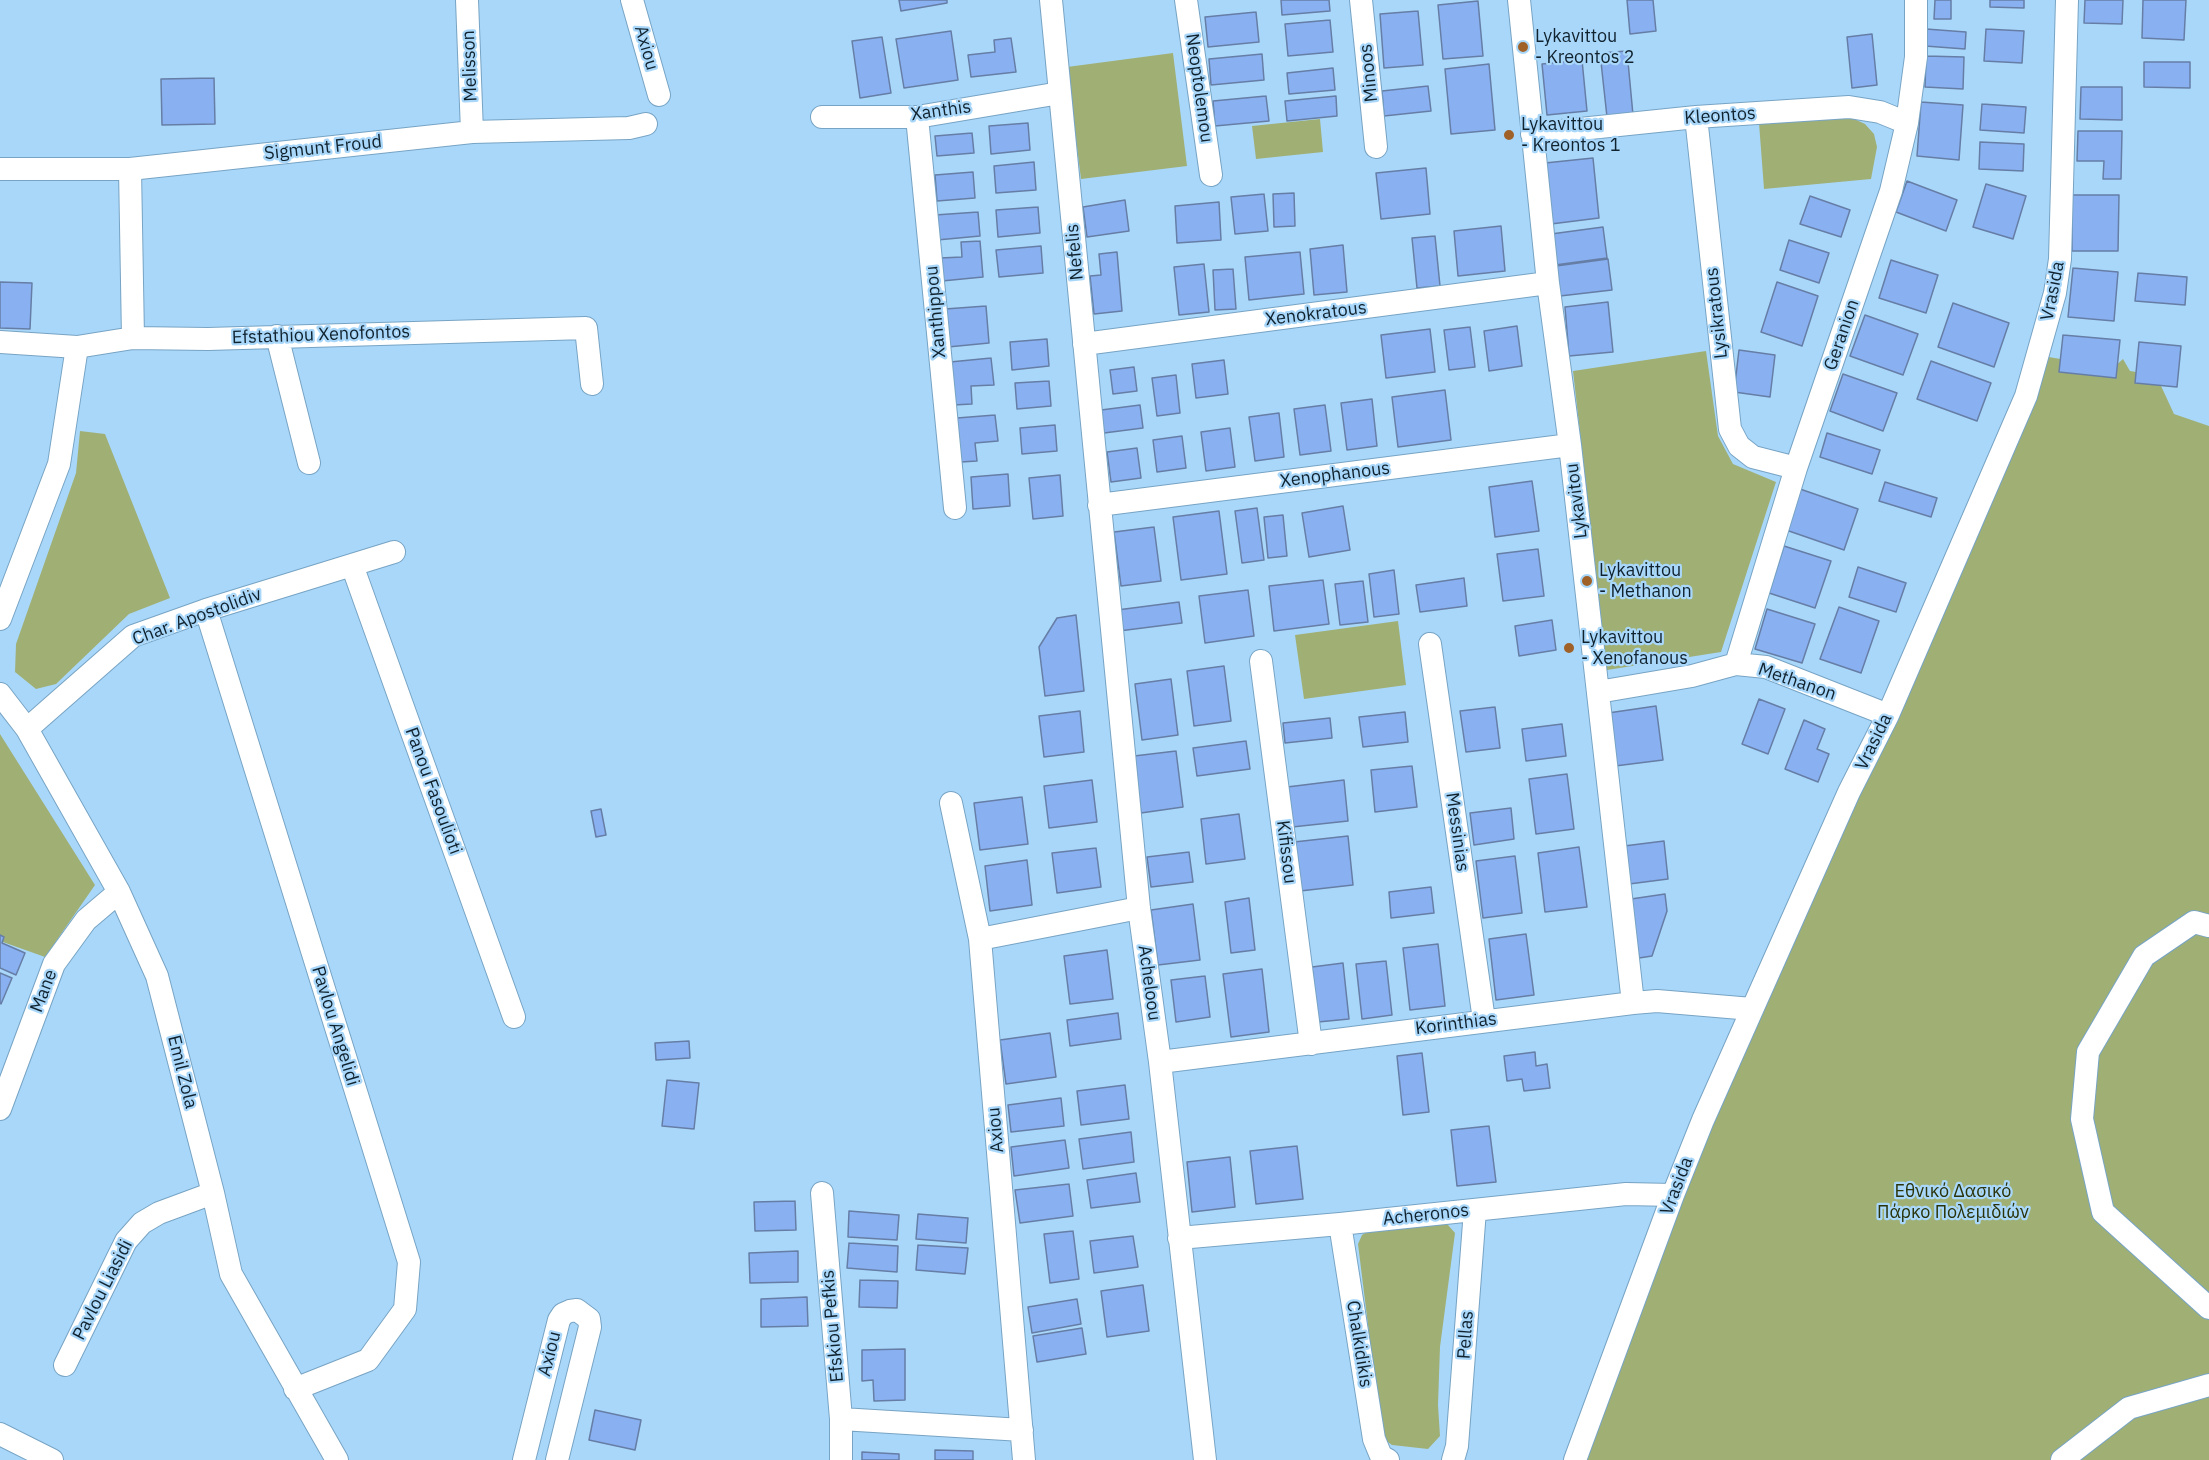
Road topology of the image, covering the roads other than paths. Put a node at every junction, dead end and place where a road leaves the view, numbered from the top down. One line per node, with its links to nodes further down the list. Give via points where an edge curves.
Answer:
1 (467, 0): 16 (street, Melisson)
2 (632, 0): 10 (street, Axiou)
3 (1051, 0): 9 (street, Nefelis)
4 (1186, 0): 21 (street, Neoptolemou)
5 (1361, 0): 18 (street, Minoos)
6 (1518, 0): 17 (street, Lykavitou)
7 (1916, 0): 14 (street, Geranion, via 1916,57)
8 (2067, 0): 43 (street, Vrasida, via 2060,259 2055,293 2026,396)
9 (1060, 93): 12 (street, Xanthis); 26 (street, Nefelis)
10 (659, 95)
11 (822, 117): 12 (street, Xanthis)
12 (917, 117): 33 (street, Xanthippou)
13 (1695, 117): 14 (street, Kleontos, via 1849,107 1880,112); 17 (street, Kleontos); 31 (street, Lysikratous, via 1730,429 1739,446 1753,457)
14 (1907, 123): 31 (street, Geranion, via 1891,191)
15 (646, 124): 16 (street, Sigmunt Froud, via 629,128)
16 (472, 132): 20 (street, Sigmunt Froud)
17 (1532, 134): 22 (street, Lykavitou)
18 (1376, 147)
19 (0, 169): 20 (street, Sigmunt Froud)
20 (130, 169): 24 (street)
21 (1211, 175)
22 (1548, 284): 26 (street, Xenokratous); 29 (street, Lykavitou)
23 (278, 336): 24 (street, Efstathiou Xenofontos); 28 (street, Efstathiou Xenofontos, via 586,328); 30 (street)
24 (133, 338): 27 (street, Efstathiou Xenofontos)
25 (0, 342): 27 (street, Efstathiou Xenofontos)
26 (1084, 344): 32 (street, Nefelis)
27 (77, 347): 37 (street, via 59,464)
28 (592, 384)
29 (1570, 445): 32 (street, Xenophanous); 41 (street, Lykavitou)
30 (309, 463)
31 (1796, 468): 40 (street, Geranion)
32 (1099, 505): 47 (street, Acheloou)
33 (955, 508)
34 (394, 552): 35 (street, Char. Apostolidiv)
35 (352, 565): 36 (street, Char. Apostolidiv); 52 (street, Panou Fasoulioti)
36 (206, 610): 44 (street, Char. Apostolidiv, via 132,636); 66 (street, Pavlou Angelidi, via 409,1262 405,1309 368,1360)
37 (0, 619)
38 (1430, 645): 53 (street, Messinias)
39 (1261, 661): 54 (street, Kifissou)
40 (1736, 664): 41 (street, Methanon, via 1692,676); 43 (street, Methanon, via 1766,667)
41 (1598, 692): 50 (street, Lykavitou)
42 (0, 694): 44 (street, Emil Zola)
43 (1888, 715): 51 (street, Vrasida, via 1849,792)
44 (27, 729): 46 (street, Emil Zola)
45 (951, 803): 49 (street, Axiou)
46 (118, 892): 56 (street, Mane, via 86,920 54,964); 57 (street, Emil Zola, via 157,976)
47 (1139, 908): 49 (street); 55 (street, Acheloou)
48 (2209, 926): 63 (street, via 2194,922 2144,956 2088,1052 2082,1119 2103,1212)
49 (980, 939): 68 (street, Axiou)
50 (1633, 1003): 51 (street, Korinthias, via 1657,1001); 53 (street, Korinthias)
51 (1752, 1009): 59 (street, Vrasida)
52 (514, 1017)
53 (1484, 1020): 54 (street, Korinthias)
54 (1311, 1044): 55 (street, Korinthias)
55 (1160, 1062): 62 (street, Acheloou)
56 (0, 1109)
57 (213, 1193): 64 (street, Pavlou Liasidi, via 142,1222 126,1241); 66 (street, Emil Zola, via 231,1274)
58 (822, 1193): 67 (street, Efskiou Pefkis)
59 (1673, 1195): 60 (street, Acheronos, via 1626,1194); 80 (street, Vrasida)
60 (1475, 1209): 61 (street, Acheronos); 79 (street, Pellas)
61 (1340, 1224): 62 (street, Acheronos); 78 (street, Chalkidikis, via 1374,1439 1381,1456)
62 (1179, 1238): 77 (street, Acheloou)
63 (2209, 1308)
64 (65, 1365)
65 (2209, 1385): 81 (street, via 2129,1408)
66 (295, 1389): 72 (street, Emil Zola)
67 (841, 1419): 68 (street); 75 (street, Efskiou Pefkis)
68 (1022, 1430): 76 (street, Axiou)
69 (0, 1434): 70 (street)
70 (28, 1455): 71 (street)
71 (51, 1460)
72 (337, 1460)
73 (524, 1460): 74 (street, Axiou, via 559,1320 563,1314 577,1310 588,1319 590,1327)
74 (557, 1460)
75 (841, 1460)
76 (1024, 1460)
77 (1205, 1460)
78 (1388, 1460)
79 (1453, 1460)
80 (1575, 1460)
81 (2062, 1460)

